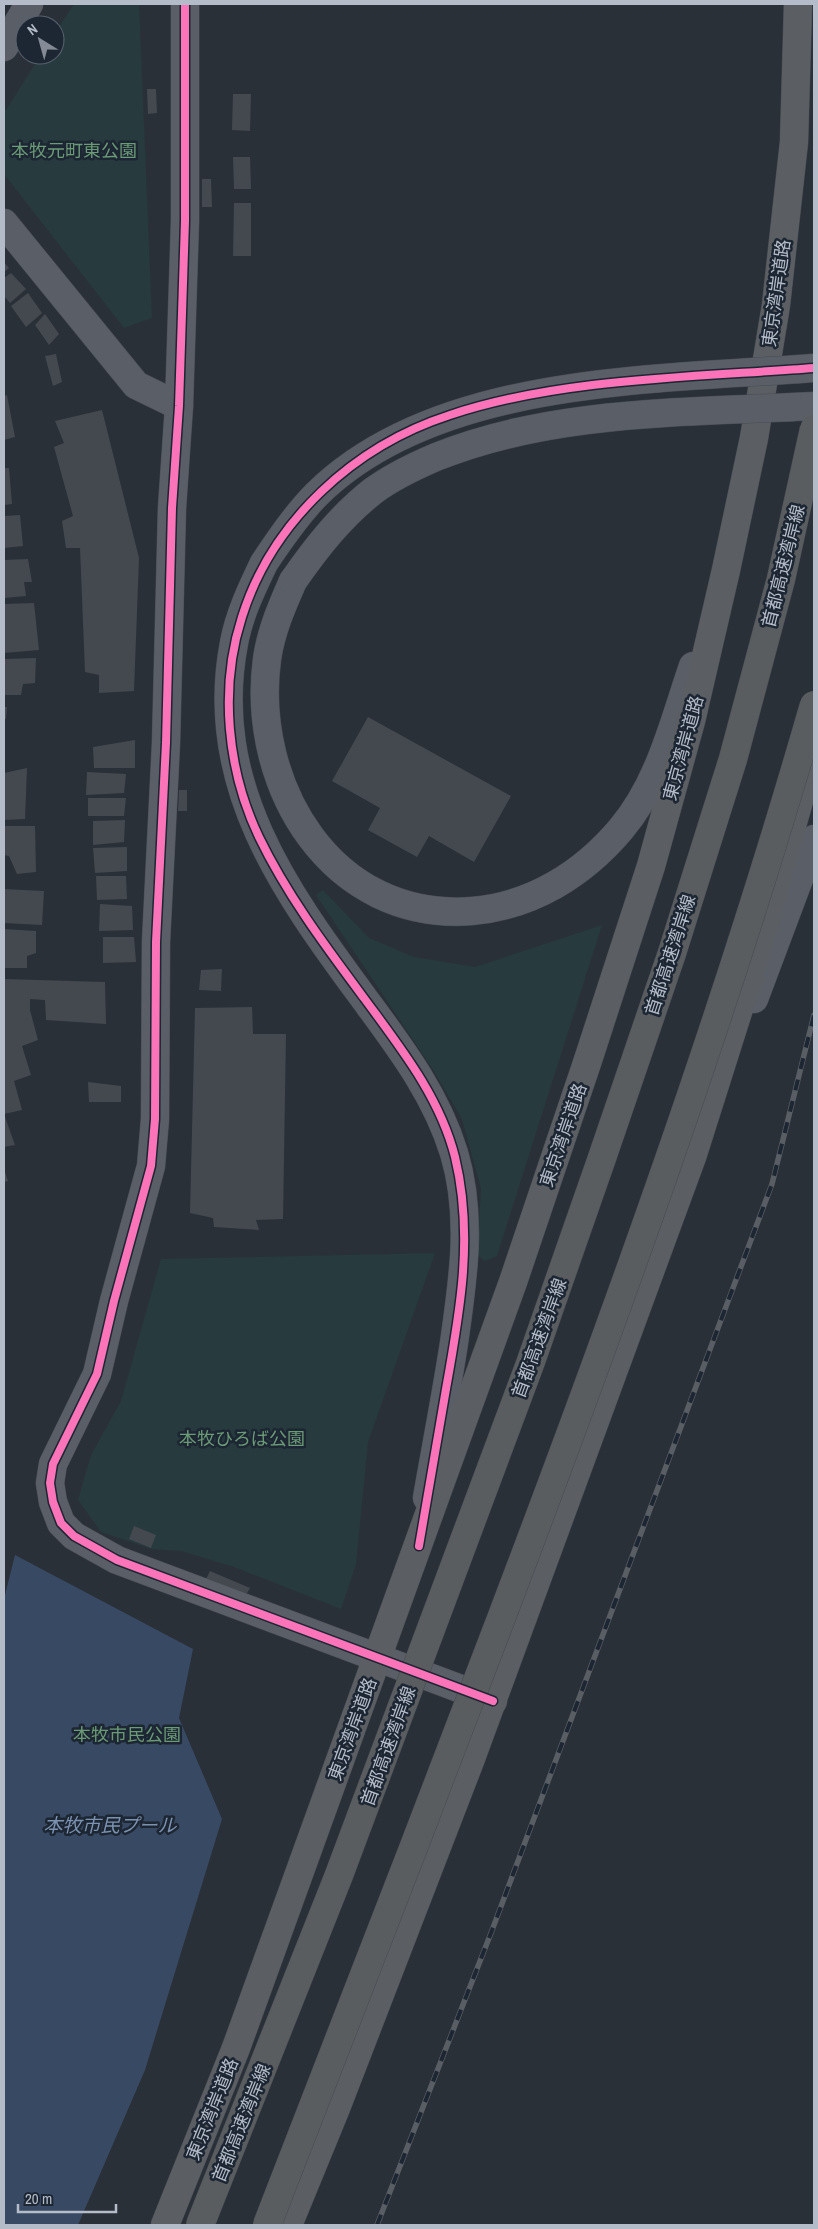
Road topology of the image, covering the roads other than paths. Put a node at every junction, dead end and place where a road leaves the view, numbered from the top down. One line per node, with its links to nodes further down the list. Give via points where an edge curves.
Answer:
1 (29, 4): 4 (street)
2 (185, 4): 7 (street, via 185,221)
3 (798, 4): 10 (highway, 東京湾岸道路, via 794,142 776,305 754,438)
4 (4, 46)
5 (4, 223): 7 (street, via 136,385)
6 (814, 368): 15 (street, bridge, via 564,390 448,415 398,436 318,493 264,562 247,599 234,642 229,688 230,736 240,783 257,834 282,881 420,1077 449,1139 463,1197 466,1240 462,1288)
7 (179, 406): 16 (street, via 172,508 166,743 156,942 155,1119 151,1166 97,1374 53,1464 50,1483 53,1502 60,1523 74,1536 117,1560)
8 (814, 406): 10 (street, bridge, via 639,416 513,433 457,449 412,467 374,490 342,518 314,550 293,582 277,618 268,658 265,698 271,751 280,782 297,817 320,850 351,878 382,896 415,908 452,913 490,910 528,900 564,881 595,857 622,828 645,795 662,758)
9 (814, 430): 19 (highway, 首都高速湾岸線, bridge, via 781,578 733,759 672,953 606,1146 530,1364 340,1875)
10 (726, 570): 15 (highway, 東京湾岸道路, via 691,721 651,866 526,1245)
11 (814, 705): 20 (highway, bridge, via 785,805 667,1167 590,1383)
12 (814, 748): 14 (highway, via 753,964)
13 (814, 839): 14 (street)
14 (692, 1158): 17 (highway)
15 (419, 1546): 16 (highway, 東京湾岸道路)
16 (378, 1658): 17 (street); 18 (highway, 東京湾岸道路, via 236,2048)
17 (493, 1701): 21 (highway)
18 (165, 2225)
19 (200, 2225)
20 (267, 2225)
21 (288, 2225)

